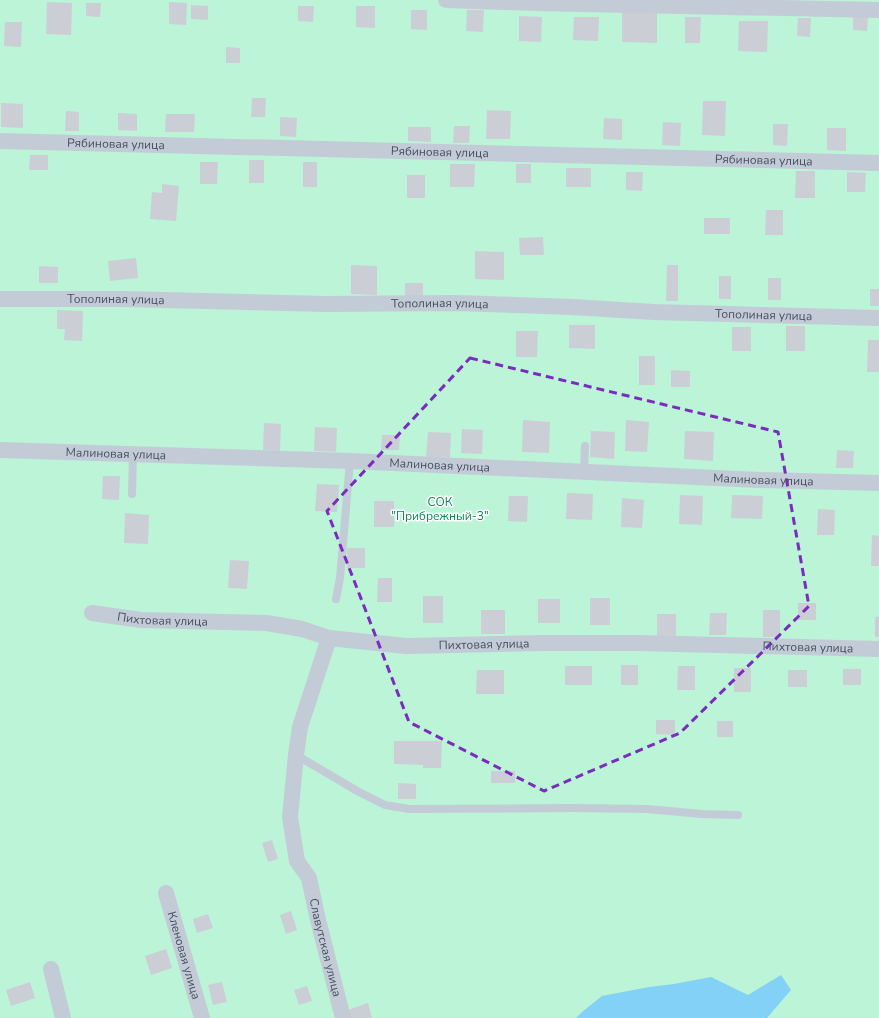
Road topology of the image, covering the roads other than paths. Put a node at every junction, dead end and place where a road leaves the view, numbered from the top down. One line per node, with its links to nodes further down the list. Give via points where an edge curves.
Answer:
1 (446, 0): 2 (street)
2 (879, 10)
3 (0, 141): 4 (street, Рябиновая улица)
4 (879, 162)
5 (0, 299): 6 (street, Тополиная улица, via 325,304 456,303)
6 (879, 318)
7 (585, 446): 11 (lane)
8 (0, 450): 9 (street, Малиновая улица)
9 (133, 454): 10 (street, Малиновая улица); 13 (lane)
10 (350, 461): 11 (street, Малиновая улица); 14 (lane)
11 (584, 471): 12 (street, Малиновая улица)
12 (879, 484)
13 (132, 494)
14 (336, 599)
15 (92, 613): 16 (street, Пихтовая улица, via 140,620 267,623 302,629)
16 (329, 638): 17 (street, Пихтовая улица, via 406,646 638,643); 18 (street, via 300,727)
17 (879, 649)
18 (296, 755): 19 (lane, via 385,805 409,809 647,809); 24 (street, Славутская улица, via 290,817 297,861 309,878)
19 (738, 815)
20 (166, 893): 23 (street, Кленовая улица)
21 (51, 969): 22 (street)
22 (63, 1018)
23 (202, 1018)
24 (343, 1018)

